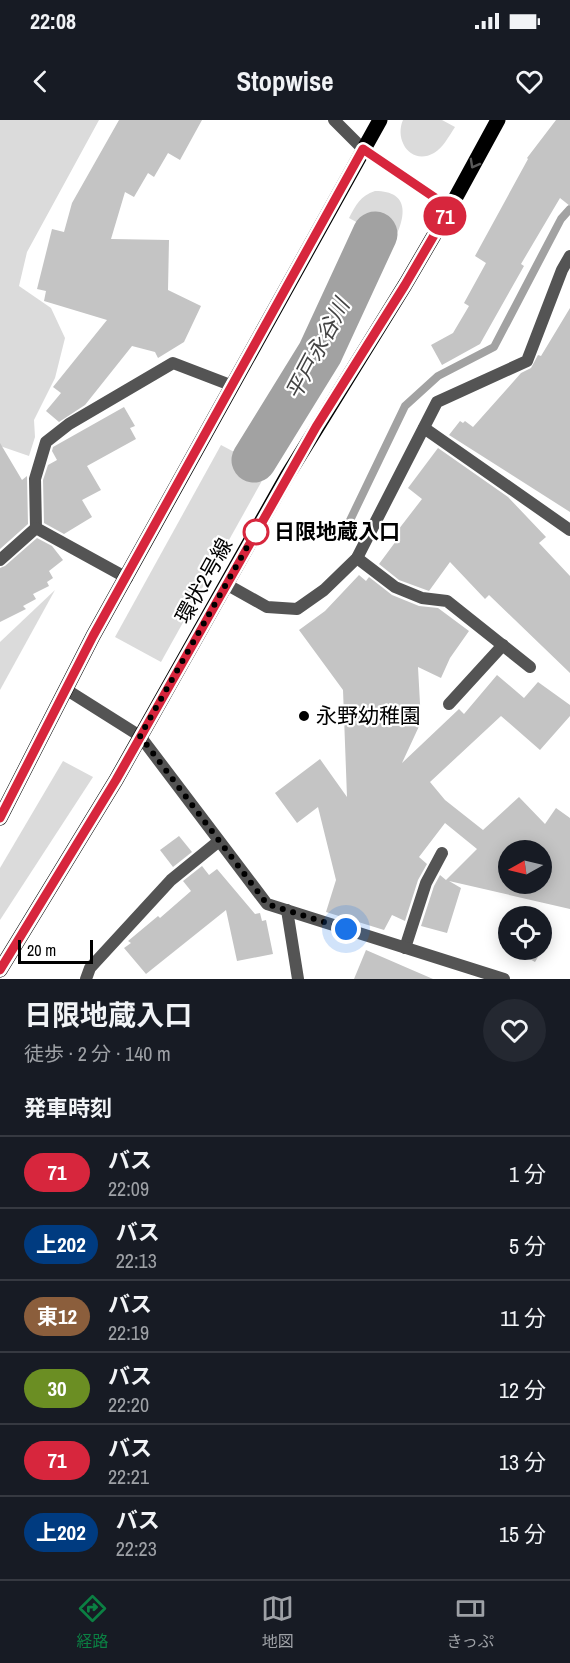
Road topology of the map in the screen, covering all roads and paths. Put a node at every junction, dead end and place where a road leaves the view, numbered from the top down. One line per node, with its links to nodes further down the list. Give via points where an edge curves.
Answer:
1 (334, 120): 4 (street)
2 (380, 120): 4 (main road)
3 (498, 120): 5 (main road, 環状2号線, one-way to 5)
4 (363, 149): 5 (street); 7 (main road)
5 (450, 208): 14 (main road, 環状2号線, via 310,437)
6 (570, 256): 8 (street, via 526,361 437,402)
7 (233, 386): 9 (street, via 173,363 69,424 46,442 35,479); 13 (main road)
8 (424, 428): 10 (street); 11 (street)
9 (36, 528): 12 (street); 13 (street)
10 (570, 531)
11 (357, 558): 14 (street, via 324,590 297,609 267,607); 15 (street, via 395,587 422,598 447,601)
12 (0, 560)
13 (127, 578): 17 (main road)
14 (226, 584): 19 (main road, 環状2号線)
15 (503, 645): 16 (street); 18 (street)
16 (530, 667)
17 (67, 690): 19 (street); 20 (main road)
18 (449, 704)
19 (140, 736): 21 (street); 25 (main road, 環状2号線)
20 (0, 818)
21 (219, 841): 23 (street, via 267,904); 26 (street, via 171,880 90,968)
22 (442, 853): 24 (street, via 426,884)
23 (286, 910): 24 (street); 27 (street)
24 (405, 948): 28 (street)
25 (0, 970)
26 (86, 979)
27 (298, 979)
28 (504, 979)

